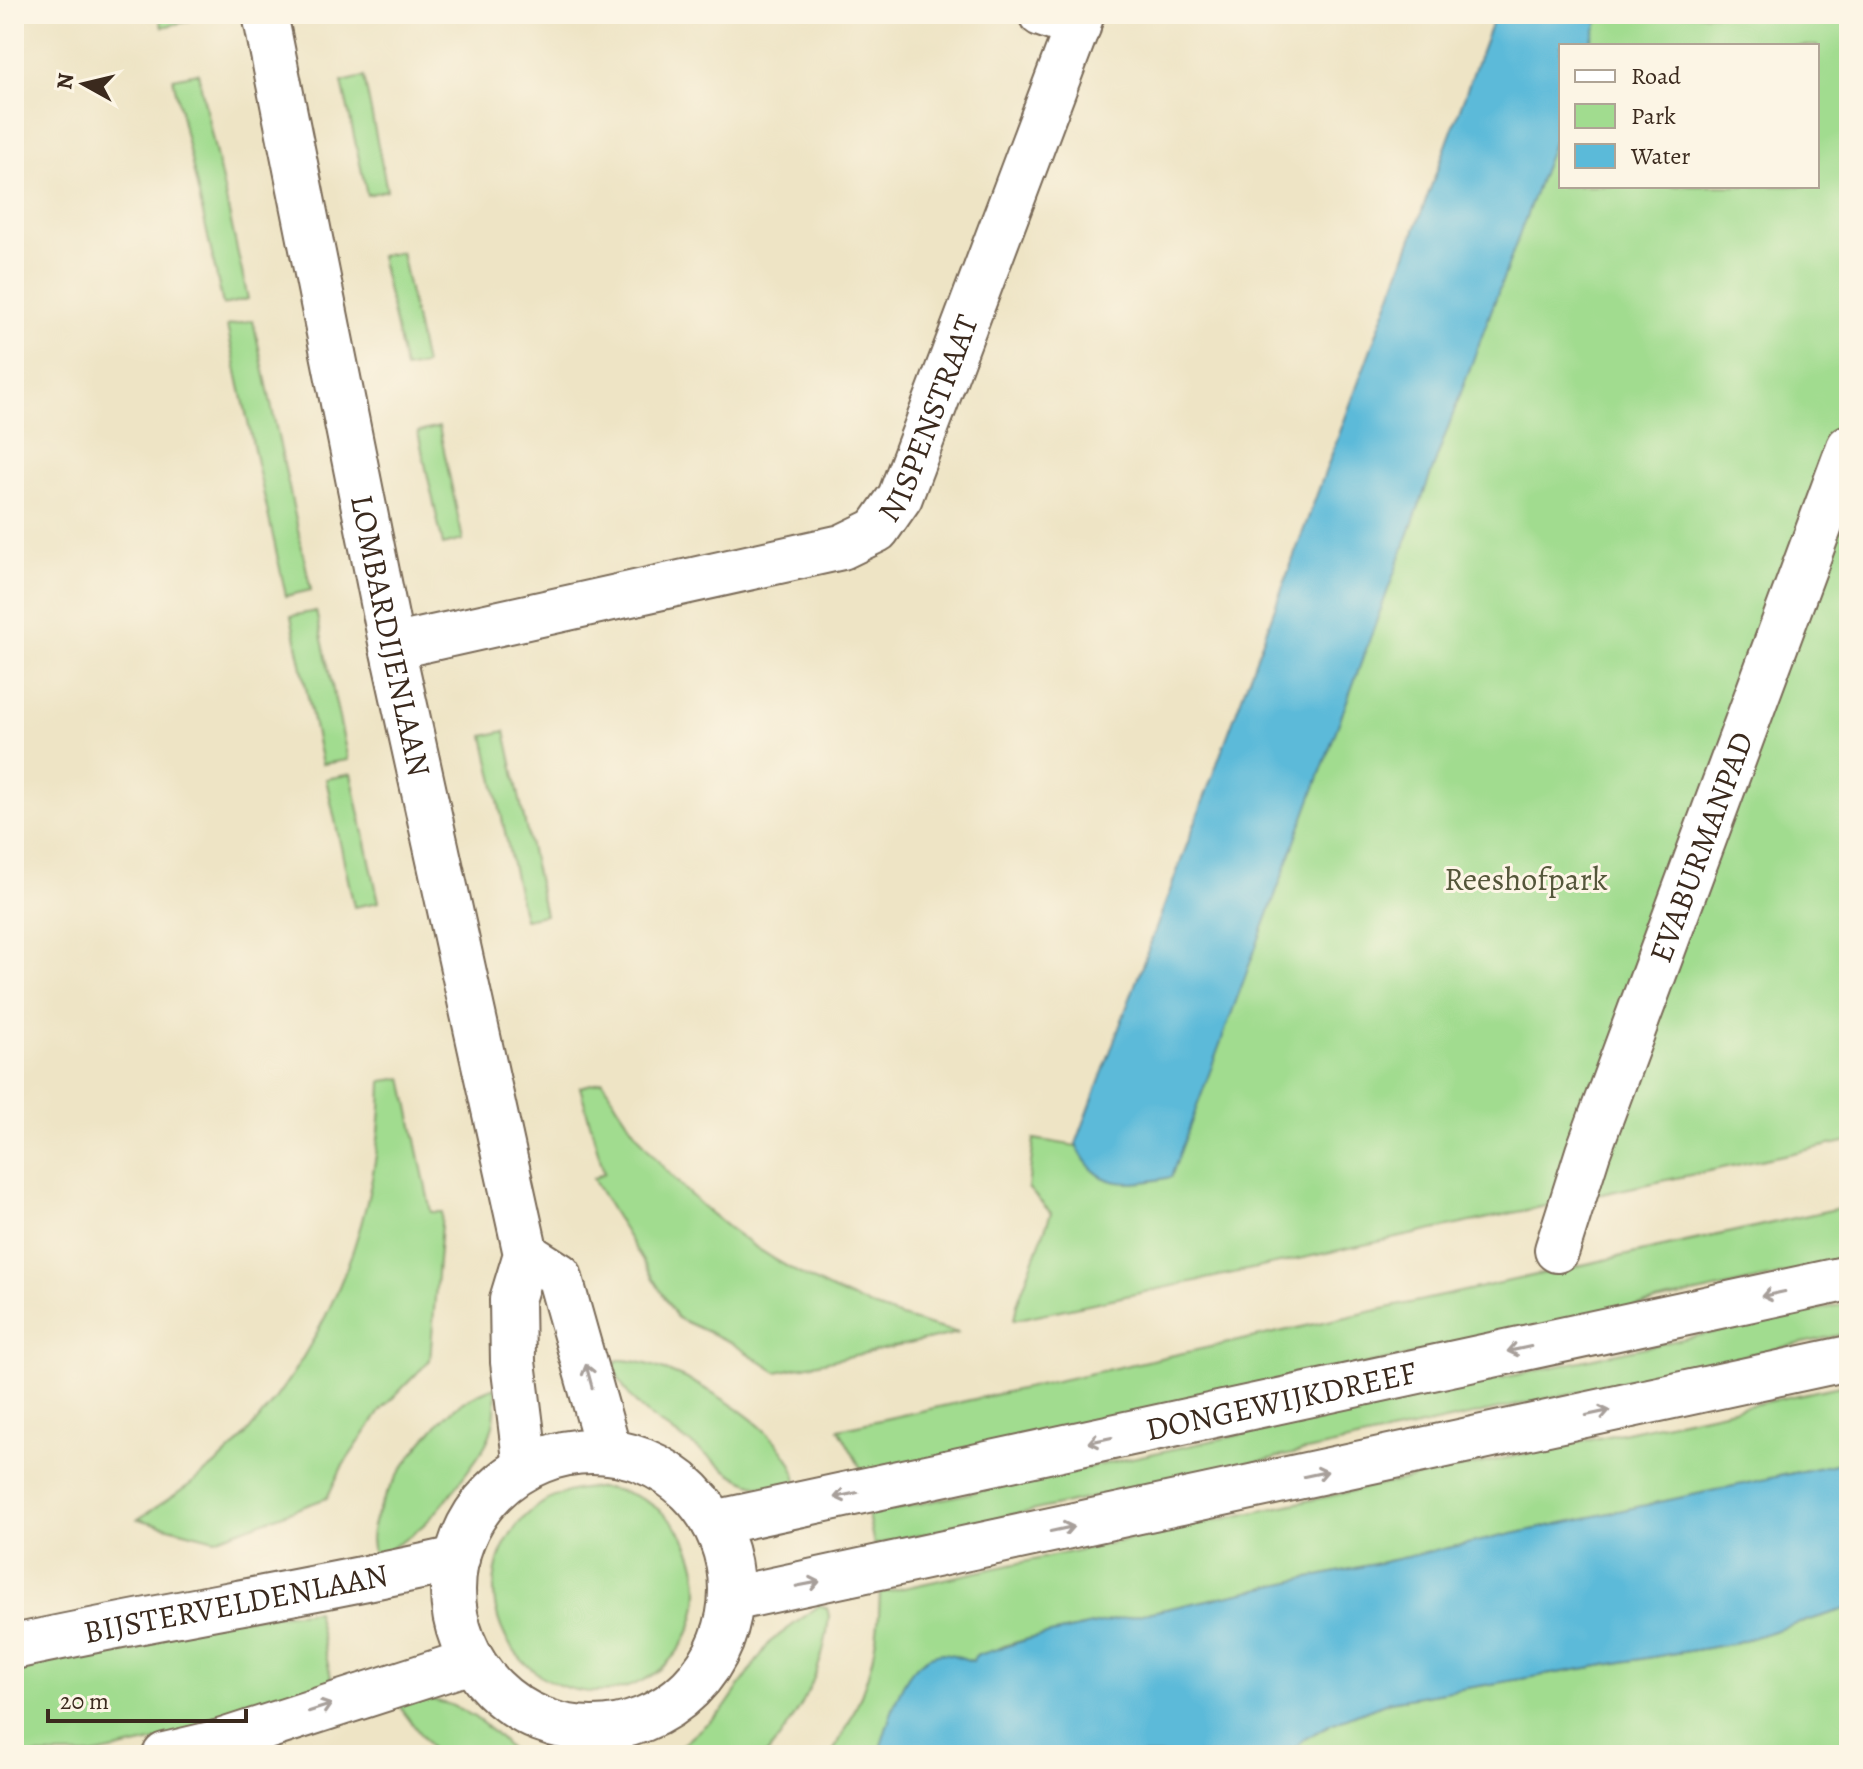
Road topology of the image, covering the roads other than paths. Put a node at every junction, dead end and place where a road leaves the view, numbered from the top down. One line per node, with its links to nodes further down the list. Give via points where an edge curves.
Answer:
1 (265, 14): 4 (street, LOMBARDIJENLAAN)
2 (1067, 18): 4 (street, NISPENSTRAAT, via 900,497 877,530 842,547)
3 (1849, 447): 5 (street, EVABURMANPAD, via 1588,1152)
4 (392, 647): 6 (street, LOMBARDIJENLAAN)
5 (1557, 1250)
6 (526, 1254): 9 (street, one-way to 6, via 559,1275); 10 (street, LOMBARDIJENLAAN, via 512,1300 513,1362)
7 (1849, 1278): 11 (street, DONGEWIJKDREEF, one-way to 11)
8 (1849, 1358): 13 (street, one-way to 8)
9 (609, 1452): 10 (street, via 580,1451); 11 (street, via 671,1475)
10 (526, 1467): 12 (street, via 494,1490 471,1522)
11 (714, 1523): 13 (street, via 728,1560)
12 (457, 1559): 14 (street, BIJSTERVELDENLAAN); 15 (street, via 454,1606)
13 (731, 1599): 16 (street, via 724,1637 706,1671)
14 (14, 1647)
15 (471, 1661): 17 (street, via 493,1689); 18 (street, one-way to 15)
16 (644, 1737): 17 (street, via 600,1730)
17 (556, 1740)
18 (165, 1755)

